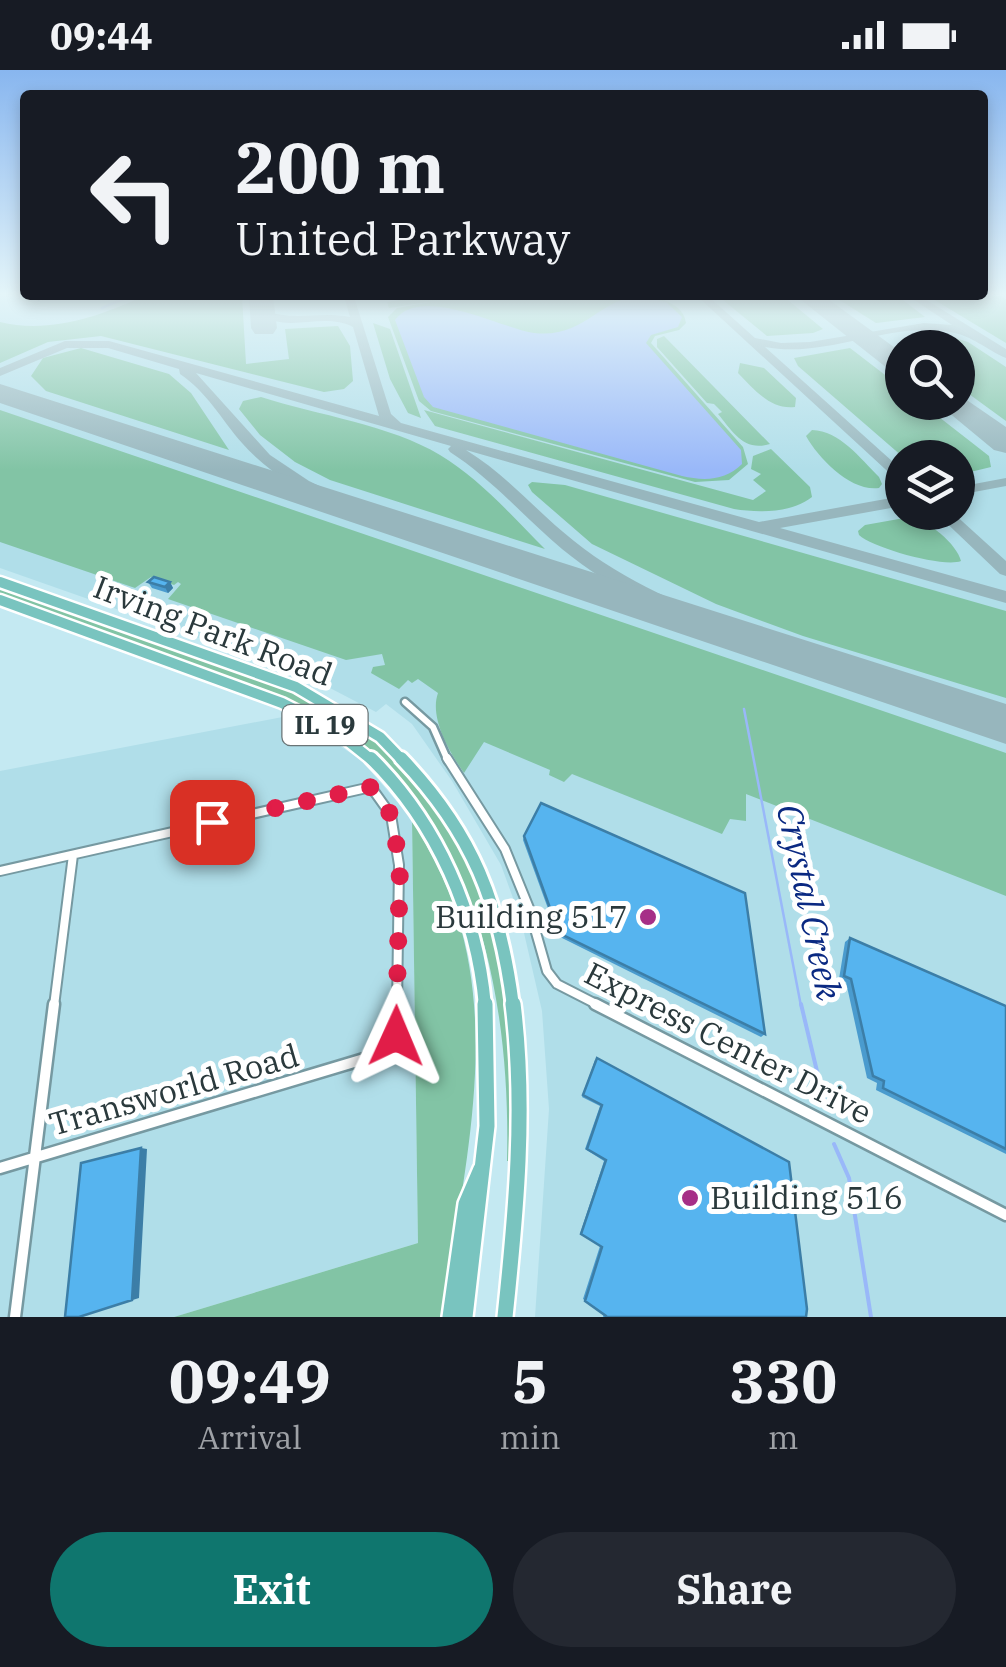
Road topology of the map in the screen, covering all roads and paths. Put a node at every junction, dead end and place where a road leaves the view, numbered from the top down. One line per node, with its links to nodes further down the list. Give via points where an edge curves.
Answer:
1 (0, 582): 13 (main road, Irving Park Road / IL 19, via 335,705 386,741 445,808 492,898 516,1009 523,1106)
2 (0, 600): 7 (main road, Irving Park Road / IL 19, via 290,706 336,731 389,777 434,838 474,936 491,1068)
3 (405, 702): 9 (street, Express Center Drive, via 433,727 505,849 557,984)
4 (72, 855): 5 (street); 6 (street); 6 (street, Transworld Road, via 371,787 391,815 400,865 396,1036 384,1054)
5 (0, 872)
6 (35, 1156): 8 (street, Transworld Road); 10 (street)
7 (486, 1159): 11 (main road, via 466,1204); 12 (main road, Irving Park Road / IL 19)
8 (0, 1168)
9 (1006, 1215)
10 (15, 1317)
11 (450, 1317)
12 (464, 1317)
13 (504, 1317)

